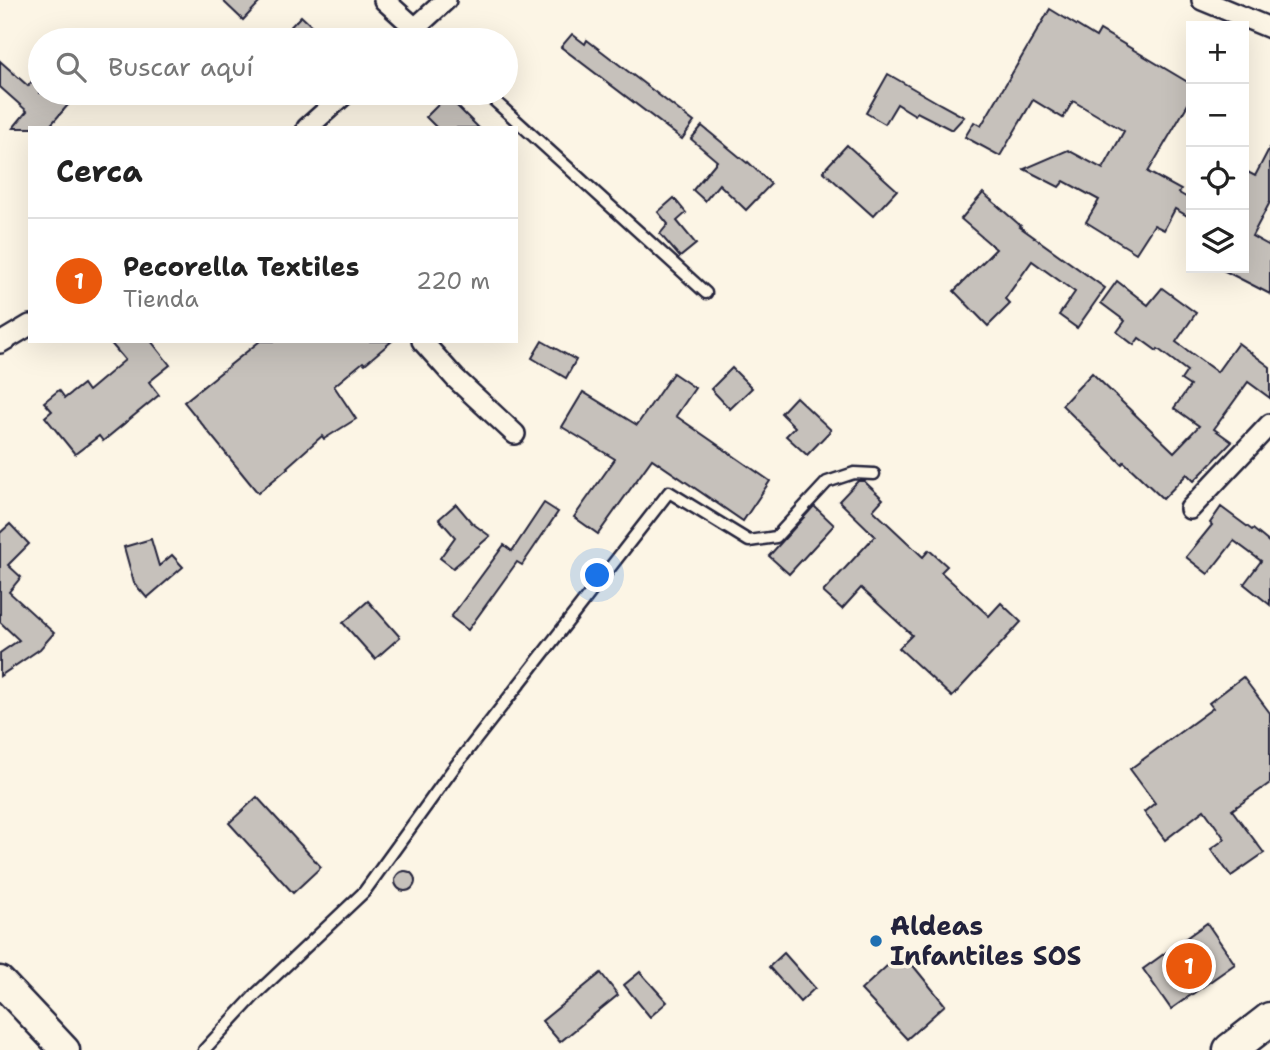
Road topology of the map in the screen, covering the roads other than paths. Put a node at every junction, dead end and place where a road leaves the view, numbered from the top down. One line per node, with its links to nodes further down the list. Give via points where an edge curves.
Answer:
1 (384, 0): 5 (street)
2 (446, 0): 6 (street)
3 (1202, 0): 4 (street)
4 (1270, 27)
5 (408, 28)
6 (422, 28)
7 (333, 105): 9 (street)
8 (499, 105): 10 (lane)
9 (309, 126)
10 (706, 293)
11 (28, 326): 12 (street)
12 (0, 343)
13 (424, 343): 15 (street)
14 (1270, 424): 17 (street)
15 (515, 434)
16 (874, 474): 21 (lane, via 854,473 827,482 776,537 749,541 669,492 453,769 364,892)
17 (1190, 509)
18 (0, 981): 20 (main road)
19 (1270, 1019): 22 (main road)
20 (65, 1050)
21 (204, 1050)
22 (1230, 1050)

